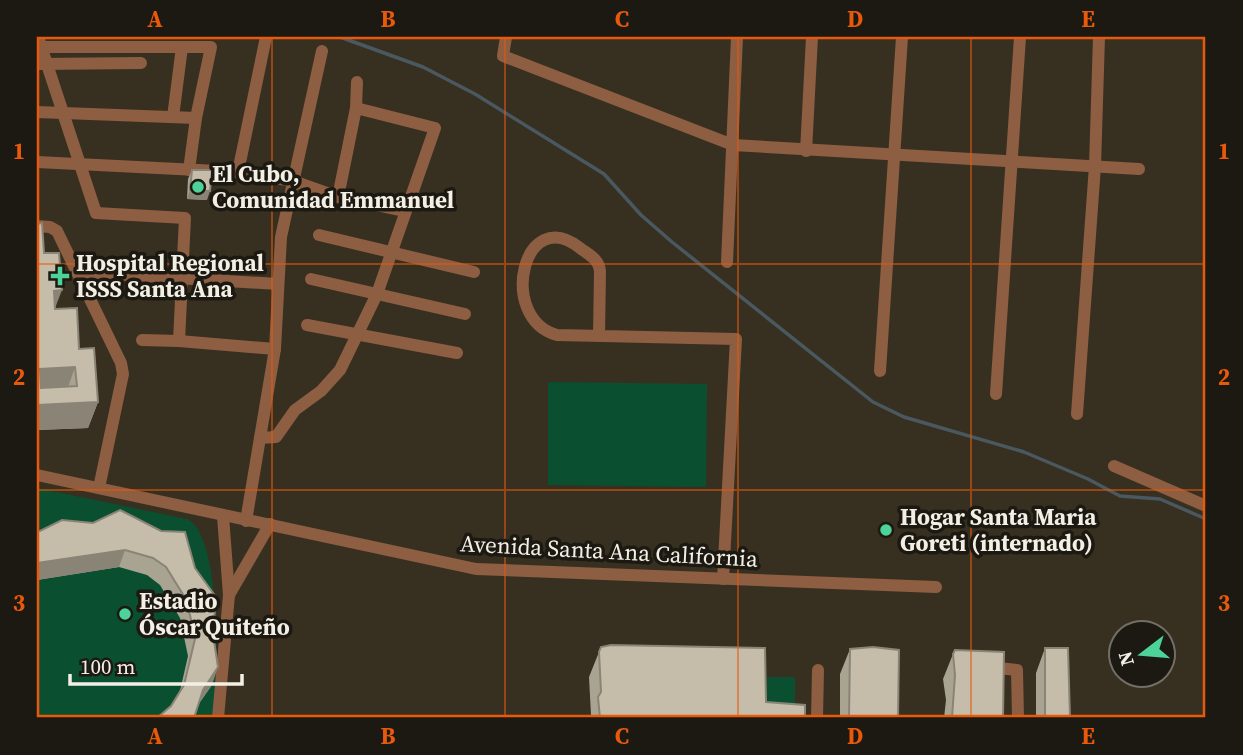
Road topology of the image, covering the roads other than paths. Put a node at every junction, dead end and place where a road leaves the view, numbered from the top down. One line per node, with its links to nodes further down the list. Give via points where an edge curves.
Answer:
1 (266, 37): 28 (street)
2 (506, 37): 19 (street, via 503,56)
3 (737, 37): 19 (street)
4 (812, 37): 20 (street)
5 (902, 37): 21 (street)
6 (1020, 37): 23 (street)
7 (1099, 37): 25 (street)
8 (40, 42): 9 (street); 12 (street)
9 (181, 47): 17 (street); 18 (street, via 212,47)
10 (323, 51): 29 (street)
11 (141, 63): 12 (street)
12 (42, 64): 16 (street)
13 (357, 82): 14 (street)
14 (356, 108): 30 (street); 31 (street, via 435,128)
15 (37, 112): 16 (street)
16 (63, 113): 17 (street); 24 (street)
17 (173, 117): 18 (street)
18 (196, 118): 27 (street)
19 (733, 145): 20 (street); 35 (street)
20 (806, 151): 21 (street)
21 (894, 155): 23 (street); 50 (street)
22 (37, 162): 24 (street)
23 (1012, 162): 25 (street); 51 (street)
24 (80, 165): 27 (street); 38 (street, via 96,213 185,219)
25 (1095, 166): 26 (street); 52 (street)
26 (1139, 169)
27 (189, 170): 28 (street)
28 (237, 173): 29 (street)
29 (293, 181): 30 (street); 40 (street, via 281,237)
30 (338, 197): 31 (street)
31 (404, 211): 34 (street)
32 (37, 226): 36 (street, via 57,231)
33 (319, 235): 34 (street)
34 (391, 253): 37 (street); 41 (street)
35 (727, 262)
36 (78, 272): 38 (street); 56 (street, via 123,374)
37 (474, 272)
38 (183, 276): 40 (street); 47 (street)
39 (311, 279): 41 (street)
40 (278, 284): 48 (street)
41 (377, 294): 42 (street); 44 (street)
42 (465, 314)
43 (307, 325): 44 (street)
44 (358, 334): 49 (street); 53 (street, via 332,380 295,410 276,437)
45 (599, 336): 45 (street, via 551,333 529,311 523,269 536,246 564,237 597,261); 61 (street, via 736,339)
46 (142, 340): 47 (street)
47 (179, 341): 48 (street)
48 (275, 349): 53 (street)
49 (457, 353)
50 (880, 372)
51 (996, 394)
52 (1077, 414)
53 (260, 438): 59 (street)
54 (1114, 466): 57 (street)
55 (37, 475): 56 (street, Avenida Santa Ana California)
56 (99, 488): 58 (street, Avenida Santa Ana California)
57 (1206, 506)
58 (223, 516): 59 (street, Avenida Santa Ana California); 63 (street)
59 (247, 521): 60 (street, Avenida Santa Ana California)
60 (270, 524): 61 (street, Avenida Santa Ana California, via 476,569); 63 (street)
61 (723, 579): 62 (street, Avenida Santa Ana California)
62 (936, 587)
63 (229, 595): 66 (street)
64 (973, 667): 68 (street, via 1016,669)
65 (818, 670): 67 (street)
66 (218, 718)
67 (817, 718)
68 (1018, 718)

